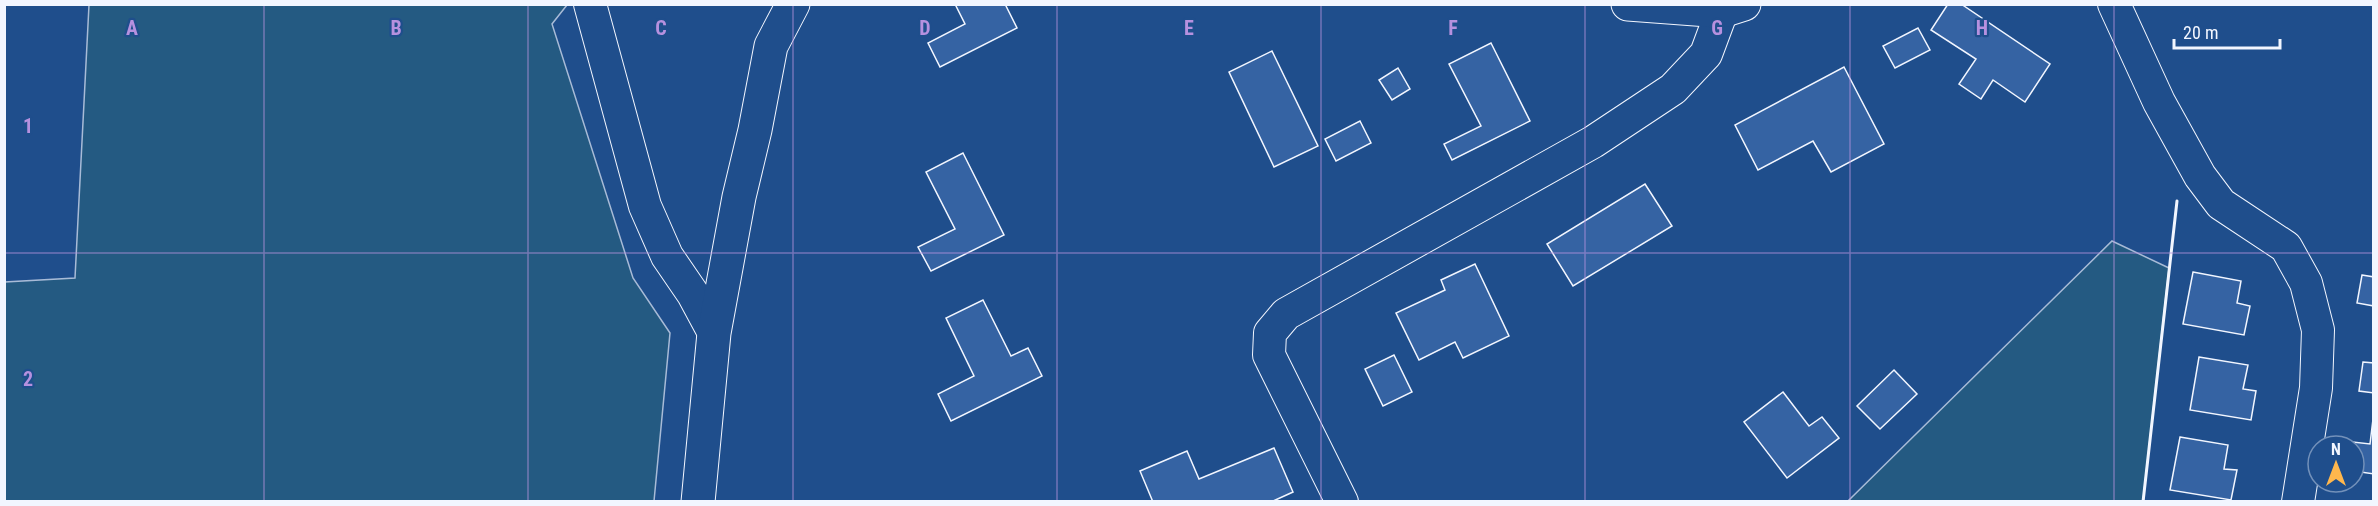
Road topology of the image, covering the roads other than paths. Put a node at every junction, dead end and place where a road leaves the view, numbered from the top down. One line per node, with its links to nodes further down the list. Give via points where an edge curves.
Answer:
1 (590, 4): 6 (street, via 645,206 667,256)
2 (793, 4): 6 (street, via 771,46)
3 (1628, 4): 5 (street)
4 (2114, 4): 9 (street, via 2159,102 2199,176 2221,204 2286,247 2306,283 2318,330 2316,388)
5 (1733, 8): 8 (street, via 1706,54 1673,89 1593,142 1286,314 1270,333 1269,355)
6 (714, 333): 7 (street)
7 (698, 501)
8 (1342, 501)
9 (2298, 501)

